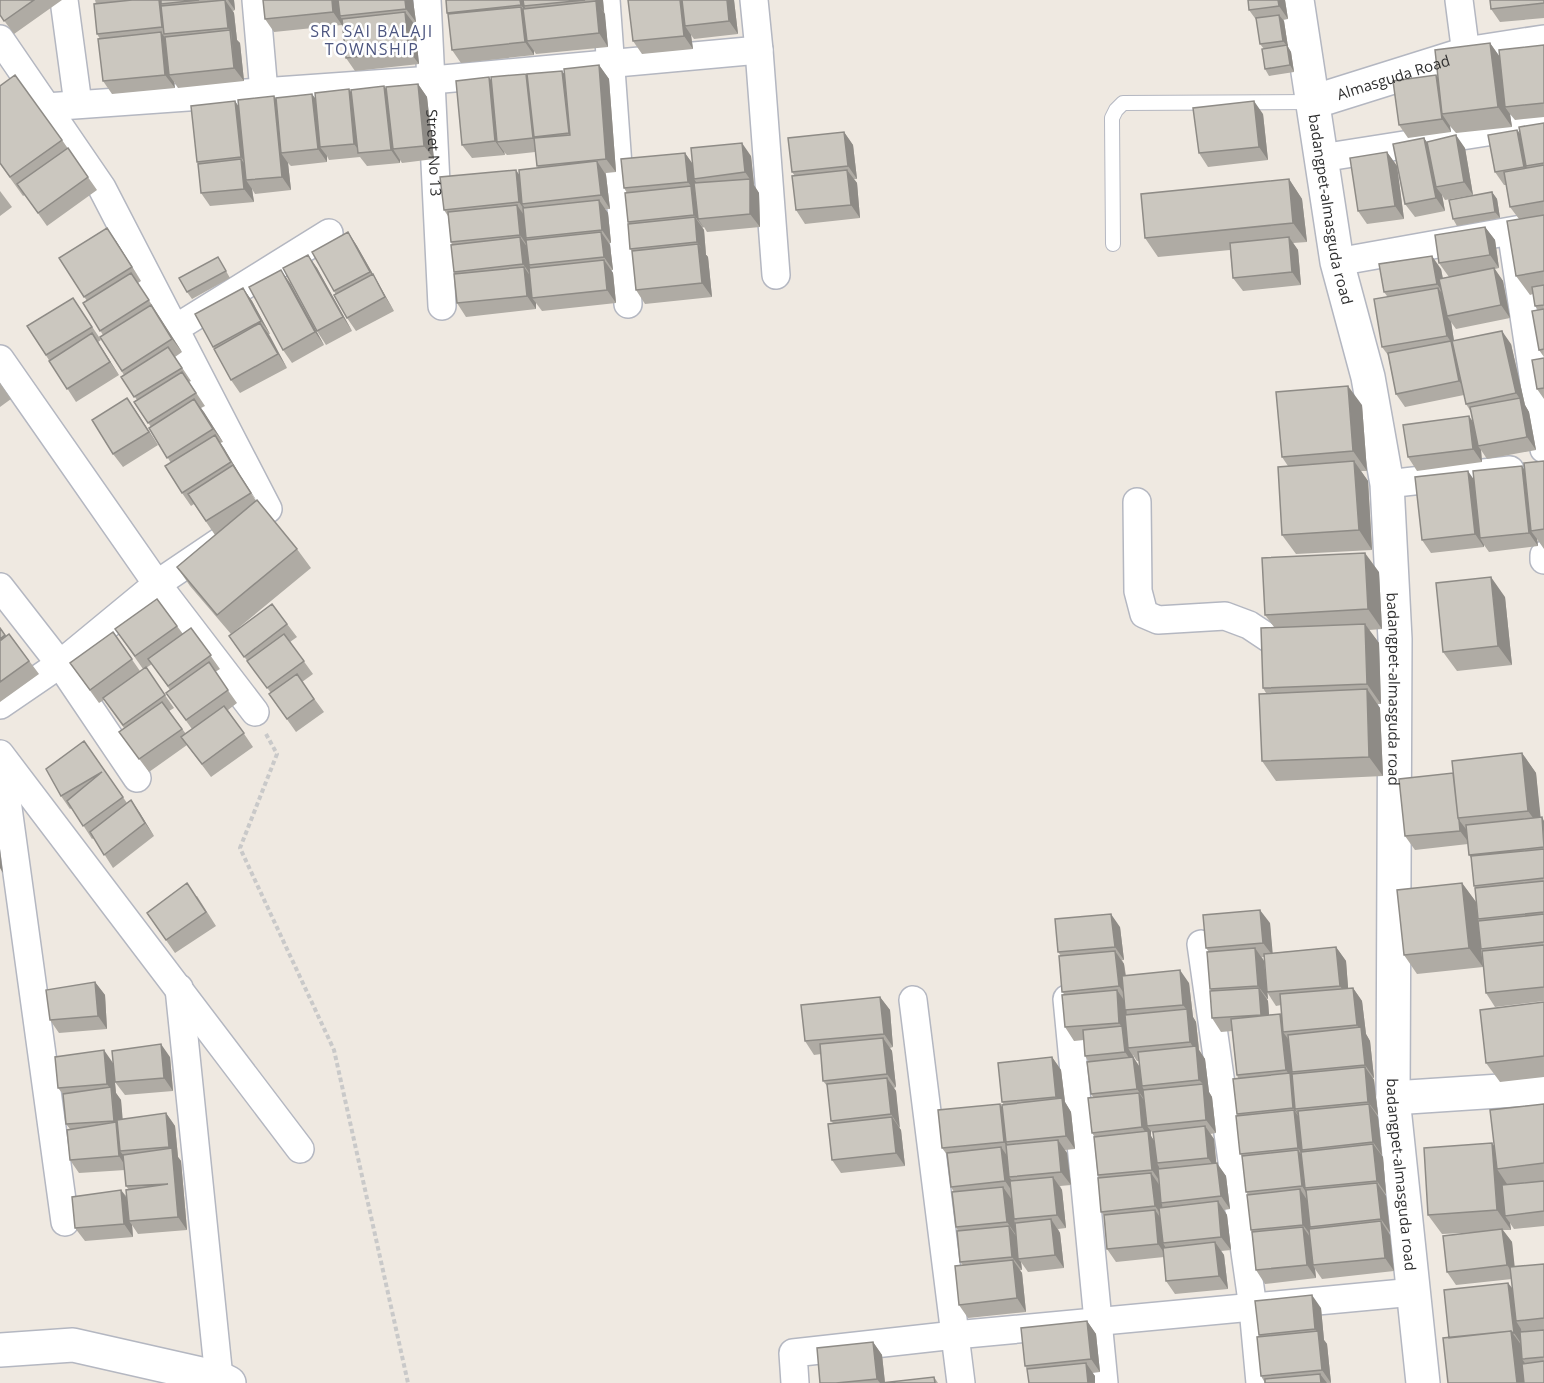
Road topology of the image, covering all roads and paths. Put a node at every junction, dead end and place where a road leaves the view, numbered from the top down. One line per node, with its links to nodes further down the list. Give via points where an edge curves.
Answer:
1 (64, 0): 16 (street)
2 (256, 0): 14 (street)
3 (426, 0): 13 (street, Street No 13)
4 (606, 0): 12 (street)
5 (754, 0): 10 (street)
6 (1297, 0): 15 (street, badangpet-almasguda road)
7 (1459, 0): 11 (street)
8 (0, 39): 17 (street)
9 (1544, 42): 11 (street, Almasguda Road)
10 (759, 50): 12 (street); 25 (street)
11 (1466, 54): 15 (street, Almasguda Road)
12 (610, 65): 13 (street); 26 (street)
13 (432, 80): 14 (street); 27 (street, Street No 13)
14 (264, 92): 16 (street)
15 (1313, 102): 19 (street, badangpet-almasguda road); 23 (lane, via 1123,103 1113,118)
16 (78, 104): 17 (street)
17 (46, 107): 28 (street, via 102,188)
18 (1544, 123): 19 (street)
19 (1321, 158): 24 (street, badangpet-almasguda road)
20 (1544, 225): 21 (street)
21 (1511, 230): 24 (street); 30 (street)
22 (329, 233): 28 (street)
23 (1113, 244)
24 (1337, 262): 32 (street, badangpet-almasguda road, via 1368,377)
25 (776, 275)
26 (628, 304)
27 (442, 306)
28 (176, 328): 36 (street, via 268,509)
29 (0, 359): 36 (street)
30 (1544, 449)
31 (1544, 466): 32 (street)
32 (1388, 484): 49 (street, badangpet-almasguda road, via 1384,639)
33 (1137, 502): 38 (street, via 1138,591 1144,614 1158,620 1225,616 1270,639)
34 (1544, 555): 35 (street)
35 (1544, 560)
36 (156, 584): 39 (street); 41 (street)
37 (0, 587): 39 (street)
38 (1317, 640)
39 (60, 664): 40 (street); 43 (street)
40 (0, 705)
41 (255, 712): 58 (path, via 277,754 240,848 334,1050)
42 (0, 754): 46 (street); 51 (street)
43 (137, 778)
44 (1201, 944): 53 (street)
45 (1065, 977): 54 (street)
46 (179, 988): 50 (street); 57 (street)
47 (913, 1000): 55 (street)
48 (1544, 1088): 49 (street)
49 (1393, 1098): 52 (street, badangpet-almasguda road)
50 (300, 1149)
51 (66, 1222)
52 (1414, 1292): 53 (street); 63 (street, badangpet-almasguda road)
53 (1253, 1308): 54 (street); 62 (street)
54 (1099, 1322): 55 (street); 61 (street)
55 (955, 1335): 59 (street, via 793,1353); 60 (street)
56 (0, 1350): 57 (street, via 72,1345)
57 (224, 1381)
58 (408, 1383)
59 (795, 1383)
60 (961, 1383)
61 (1104, 1383)
62 (1260, 1383)
63 (1424, 1383)

